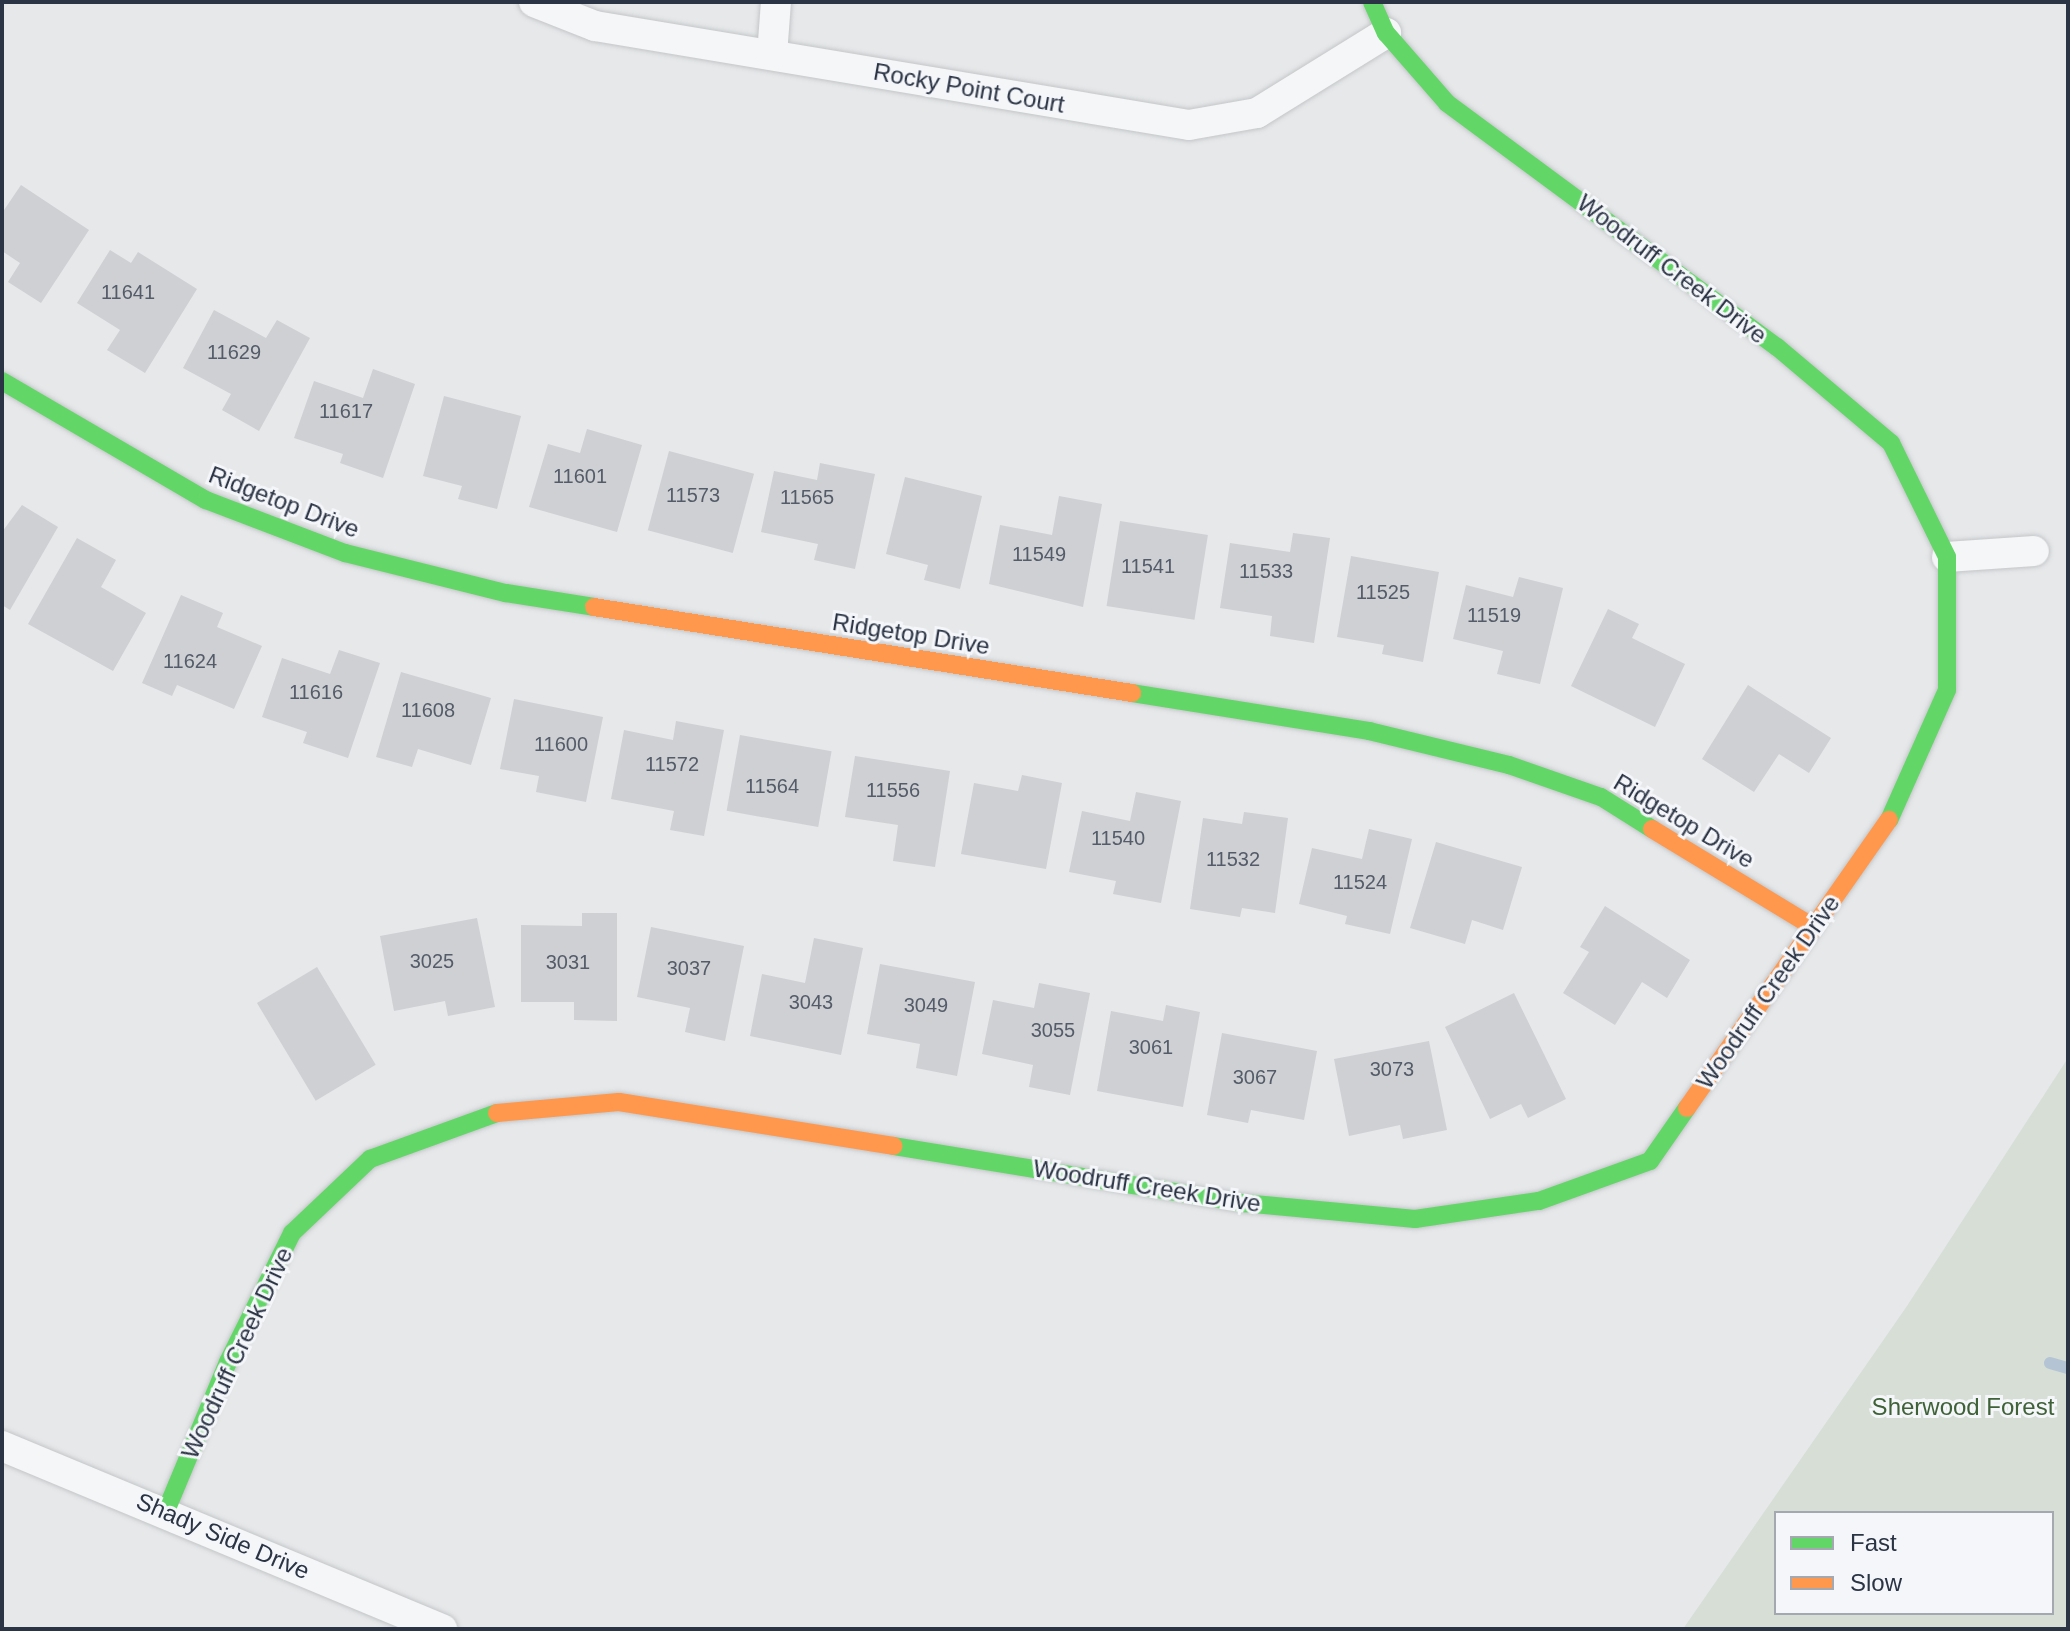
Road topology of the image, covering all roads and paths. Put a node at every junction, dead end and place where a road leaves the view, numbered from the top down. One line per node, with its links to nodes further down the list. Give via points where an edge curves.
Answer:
1 (534, 2): 5 (street, Rocky Point Court, via 595,26)
2 (776, 2): 5 (street)
3 (1372, 2): 4 (street, Woodruff Creek Drive)
4 (1386, 33): 5 (street, Rocky Point Court, via 1257,113 1189,125); 8 (street, Woodruff Creek Drive, via 1447,103 1777,347 1891,443)
5 (772, 55)
6 (2, 381): 9 (street, Ridgetop Drive, via 206,500 345,553 506,593 1369,731 1509,765 1601,797)
7 (2034, 551): 8 (street)
8 (1947, 557): 9 (street, Woodruff Creek Drive, via 1947,690 1894,812)
9 (1813, 927): 11 (street, Woodruff Creek Drive, via 1650,1161 1539,1201 1415,1219 1243,1203 619,1102 492,1113 370,1159 292,1233 228,1362)
10 (2, 1446): 11 (street, Shady Side Drive)
11 (166, 1511): 12 (street, Shady Side Drive)
12 (442, 1629)

